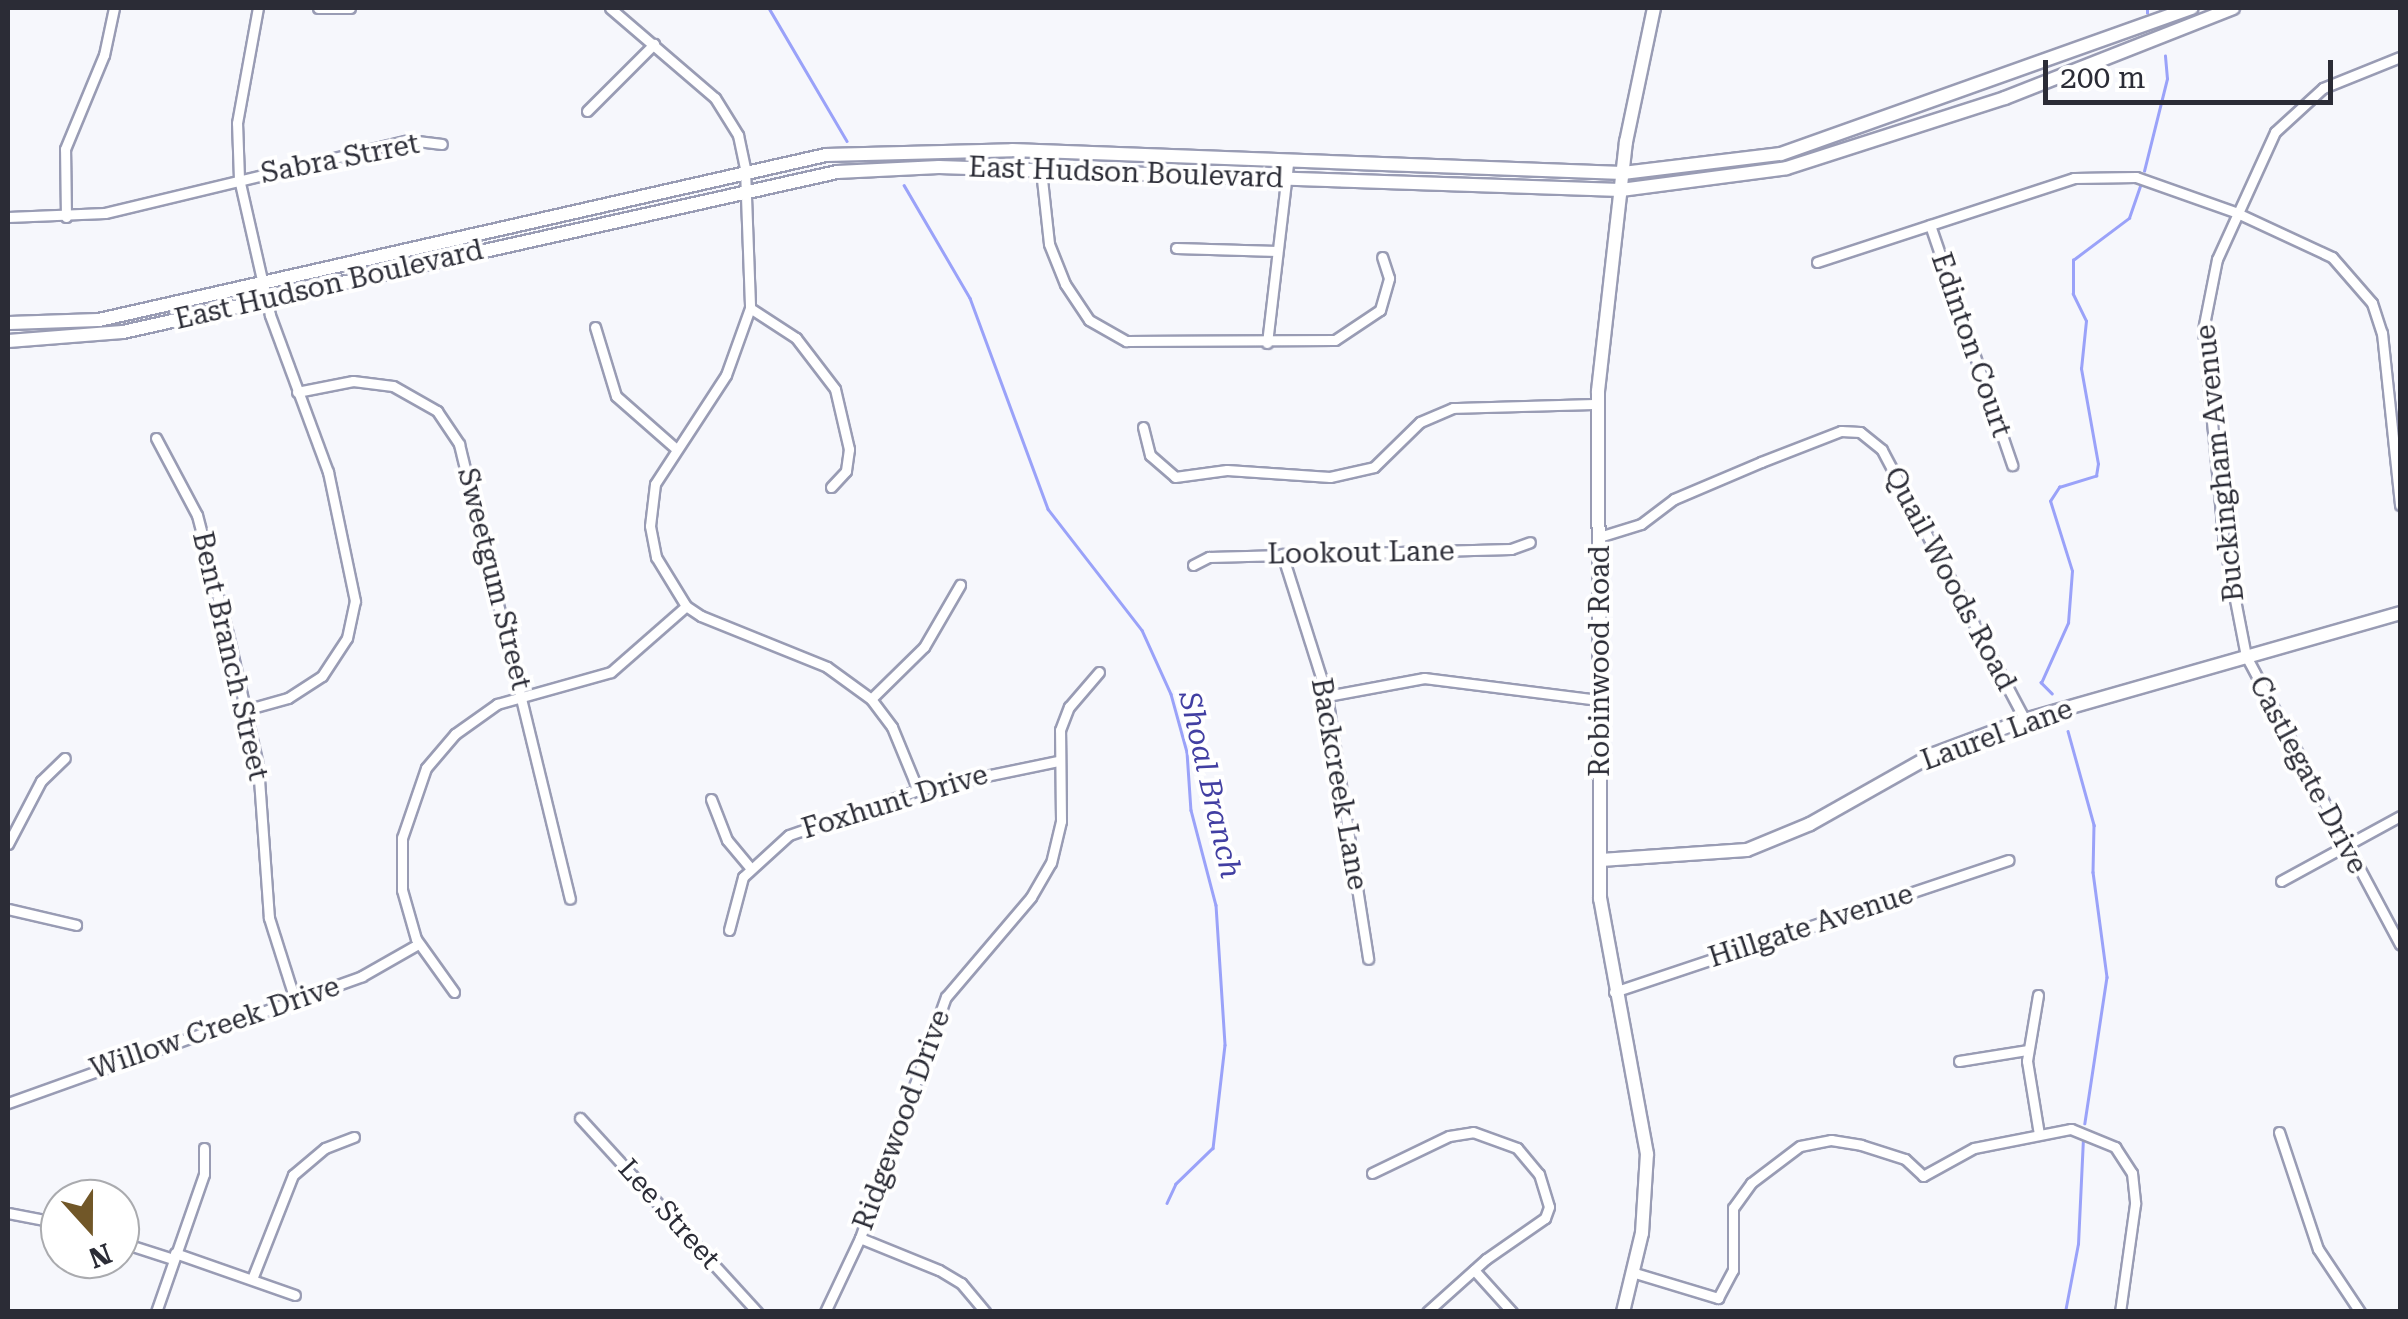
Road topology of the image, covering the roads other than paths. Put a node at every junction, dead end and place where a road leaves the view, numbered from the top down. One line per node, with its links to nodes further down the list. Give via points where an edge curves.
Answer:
1 (114, 8): 22 (street, via 104,54 65,148)
2 (258, 8): 18 (street, via 236,123)
3 (318, 8): 4 (street)
4 (350, 8)
5 (610, 8): 9 (street)
6 (1654, 8): 17 (main road, Robinwood Road)
7 (2192, 8): 17 (main road, East Hudson Boulevard, via 1799,148)
8 (2233, 8): 20 (main road, East Hudson Boulevard, via 1871,144 1787,168)
9 (654, 44): 11 (street); 14 (street, via 729,115)
10 (2400, 58): 21 (street, Buckingham Avenue, via 2336,82 2294,111 2257,160)
11 (586, 111)
12 (442, 144): 18 (street, Sabra Strret, via 409,140)
13 (1046, 151): 14 (main road, East Hudson Boulevard, via 875,151); 15 (main road); 16 (main road, East Hudson Boulevard)
14 (744, 170): 19 (street); 29 (main road, East Hudson Boulevard)
15 (1041, 170): 16 (main road, East Hudson Boulevard); 19 (main road, East Hudson Boulevard, via 906,167); 35 (street, via 1056,264 1076,302 1106,334 1148,343)
16 (1287, 170): 17 (main road, East Hudson Boulevard); 20 (main road, East Hudson Boulevard); 26 (street)
17 (1623, 173): 20 (main road, Robinwood Road)
18 (238, 180): 22 (street, Sabra Strret); 29 (street)
19 (742, 188): 30 (main road, East Hudson Boulevard); 31 (street)
20 (1621, 190): 37 (main road, Robinwood Road)
21 (2235, 212): 24 (street, via 2153,181 2101,175 2050,183); 43 (street, via 2332,257 2372,303 2382,333); 51 (street, Buckingham Avenue, via 2210,282 2203,348 2224,543)
22 (66, 216): 23 (street, Sabra Strret)
23 (8, 217)
24 (1930, 226): 28 (street); 41 (street, Edinton Court)
25 (1176, 248): 26 (street)
26 (1278, 252): 35 (street)
27 (1382, 257): 35 (street, via 1387,294 1359,330 1326,342)
28 (1818, 262)
29 (262, 283): 30 (street); 32 (main road, East Hudson Boulevard, via 99,320)
30 (266, 299): 34 (main road, East Hudson Boulevard, via 94,338); 36 (street)
31 (750, 308): 40 (street, via 726,375); 42 (street, via 796,338 836,389 849,449 846,471)
32 (8, 323)
33 (595, 327): 40 (street, via 616,396)
34 (8, 341)
35 (1266, 343)
36 (297, 392): 53 (street, Sweetgum Street, via 373,382 422,397 446,420 469,474); 57 (street, via 336,503 354,610 347,638 322,676 288,698)
37 (1598, 404): 38 (street, via 1453,408 1420,422 1374,467 1330,477 1227,470 1176,477 1150,455); 44 (main road, Robinwood Road)
38 (1144, 427)
39 (156, 438): 57 (street, Bent Branch Street, via 198,514)
40 (674, 447): 49 (street, via 655,484 650,526 660,566)
41 (2012, 465)
42 (831, 487)
43 (2400, 505)
44 (1599, 537): 56 (main road, Robinwood Road); 58 (street, Quail Woods Road, via 1641,524 1674,499 1762,462 1841,431 1860,432 1882,450)
45 (1530, 542): 46 (street, Lookout Lane, via 1511,549)
46 (1282, 554): 47 (street, Lookout Lane, via 1209,557); 54 (street, Backcreek Lane)
47 (1193, 564)
48 (960, 584): 55 (street, via 924,647)
49 (686, 606): 53 (street, via 644,650 611,672); 55 (street, via 828,667)
50 (2400, 613): 51 (main road, Laurel Lane)
51 (2246, 656): 58 (main road, Laurel Lane); 65 (street, Castlegate Drive)
52 (1099, 672): 60 (street, Ridgewood Drive, via 1064,718)
53 (521, 694): 70 (street, Sweetgum Street); 74 (street, via 456,734 426,768 413,798 399,858)
54 (1327, 696): 56 (street, via 1424,678); 76 (street, Backcreek Lane)
55 (871, 699): 61 (street, via 892,727)
56 (1599, 700): 66 (main road, Robinwood Road)
57 (245, 710): 80 (street, Bent Branch Street, via 262,792 268,918)
58 (2025, 720): 66 (main road, Laurel Lane, via 1934,754 1810,824 1747,850)
59 (65, 758): 64 (street, via 41,780)
60 (1058, 761): 61 (street, Foxhunt Drive); 92 (street, Ridgewood Drive, via 1061,822 1051,863 1031,897 946,997)
61 (918, 790): 68 (street, Foxhunt Drive, via 799,830)
62 (712, 799): 68 (street, via 726,840)
63 (2400, 816): 65 (street)
64 (8, 844)
65 (2345, 846): 69 (street); 75 (street, Castlegate Drive)
66 (1602, 860): 78 (main road, Robinwood Road, via 1602,932)
67 (2008, 860): 78 (street, Hillgate Avenue)
68 (750, 867): 73 (street)
69 (2281, 882)
70 (570, 898)
71 (8, 910): 72 (street)
72 (76, 925)
73 (729, 930)
74 (418, 944): 77 (street); 80 (street, Willow Creek Drive, via 362,976)
75 (2400, 945)
76 (1368, 959)
77 (454, 992)
78 (1614, 992): 96 (main road, Robinwood Road, via 1645,1124 1646,1206)
79 (2038, 995): 81 (street)
80 (295, 1000): 83 (street, Willow Creek Drive)
81 (2028, 1050): 82 (street); 86 (street)
82 (1959, 1061)
83 (8, 1103)
84 (580, 1118): 100 (street, Lee Street)
85 (2279, 1132): 107 (street, via 2318,1249)
86 (2039, 1134): 96 (street, via 1974,1148 1923,1176 1906,1159 1861,1145 1831,1140 1800,1146 1751,1184 1733,1208 1732,1270 1718,1298); 106 (street, via 2088,1132 2115,1147 2132,1173 2135,1204)
87 (354, 1137): 97 (street, via 325,1148 292,1176)
88 (204, 1148): 94 (street, via 204,1174)
89 (1372, 1173): 95 (street, via 1464,1132 1506,1142 1527,1156 1547,1196 1545,1218)
90 (8, 1213): 91 (street)
91 (40, 1219)
92 (860, 1238): 101 (street, Ridgewood Drive); 102 (street, via 939,1270)
93 (140, 1247): 94 (street)
94 (175, 1256): 97 (street); 99 (street)
95 (1474, 1270): 103 (street); 104 (street)
96 (1635, 1273): 105 (main road, Robinwood Road)
97 (252, 1279): 98 (street)
98 (294, 1295)
99 (156, 1312)
100 (757, 1312)
101 (825, 1312)
102 (985, 1312)
103 (1427, 1312)
104 (1512, 1312)
105 (1623, 1312)
106 (2120, 1312)
107 (2360, 1312)

